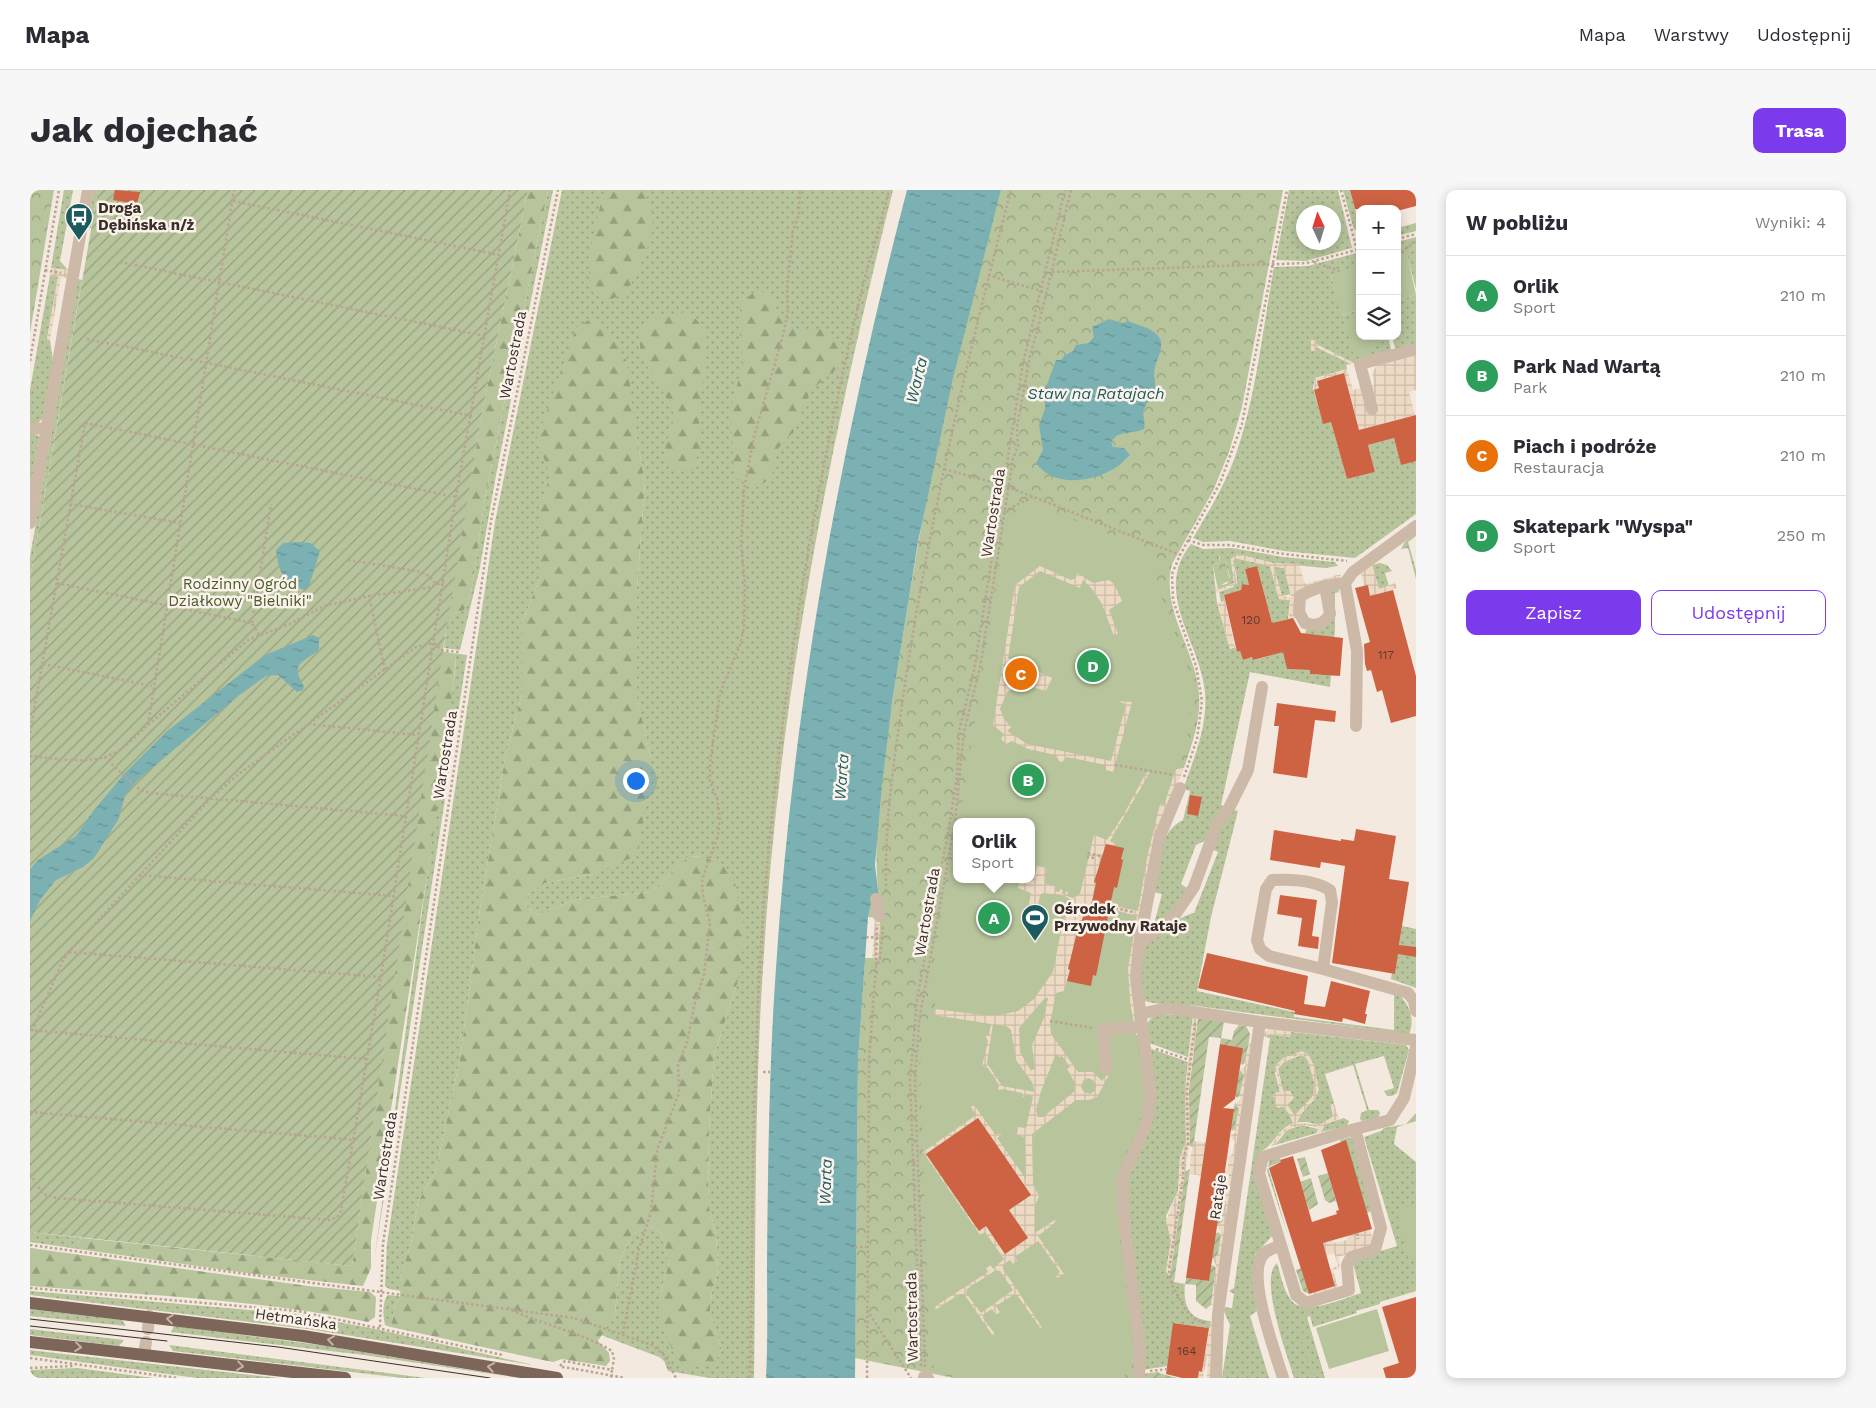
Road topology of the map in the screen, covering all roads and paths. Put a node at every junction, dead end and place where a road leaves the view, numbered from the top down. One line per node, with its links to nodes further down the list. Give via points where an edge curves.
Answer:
1 (59, 190): 33 (path)
2 (88, 190): 38 (street)
3 (234, 190): 13 (path)
4 (510, 190): 20 (path)
5 (558, 190): 129 (path, Wartostrada, via 490,530 384,1234)
6 (800, 190): 135 (path, via 786,317 754,437 744,489 740,545 745,585 744,627 720,693 710,763 710,782 720,818 718,836 702,880 710,923 704,975 687,1043 678,1064 679,1093 657,1150 651,1212 639,1249)
7 (889, 190): 151 (path, via 865,277 827,456 788,685 768,864 757,1015)
8 (1011, 190): 26 (path)
9 (1065, 190): 28 (path, Wartostrada)
10 (1071, 190): 24 (path, Wartostrada)
11 (1287, 190): 23 (path)
12 (1341, 190): 17 (path)
13 (233, 201): 20 (path); 27 (path)
14 (1416, 234): 15 (path)
15 (1401, 238)
16 (1416, 241): 19 (path)
17 (1356, 242)
18 (1356, 250): 22 (path)
19 (1401, 252)
20 (499, 255): 30 (path)
21 (120, 262): 27 (path)
22 (1314, 262): 23 (path); 25 (path)
23 (1273, 263): 24 (path); 51 (path, via 1242,424 1220,483)
24 (1052, 272): 29 (path, Wartostrada)
25 (1342, 272)
26 (988, 275): 28 (path); 40 (path)
27 (221, 283): 30 (path); 34 (path)
28 (1041, 292): 29 (path); 41 (path, Wartostrada, via 1023,363)
29 (1047, 293): 42 (path, Wartostrada, via 1027,369 1017,427 1018,446)
30 (485, 336): 36 (path)
31 (87, 339): 34 (path)
32 (1416, 349): 35 (street, via 1360,364)
33 (30, 361)
34 (206, 363): 36 (path); 39 (path)
35 (1372, 409)
36 (472, 416): 44 (path)
37 (30, 428): 38 (street)
38 (46, 429): 48 (street)
39 (193, 444): 44 (path); 45 (path, via 85,423); 49 (path)
40 (944, 469): 41 (path); 53 (path)
41 (1003, 485): 42 (path); 153 (path, Wartostrada, via 974,670 959,731 955,791 912,1039 911,1123)
42 (1008, 487): 43 (path); 47 (path, Wartostrada)
43 (1033, 496): 47 (path); 54 (path)
44 (456, 497): 57 (path)
45 (70, 504): 49 (path); 58 (path)
46 (271, 504): 62 (path)
47 (1004, 512): 82 (path, Wartostrada, via 980,668 964,731)
48 (30, 523)
49 (180, 523): 61 (path)
50 (1416, 526): 56 (street)
51 (1188, 540): 54 (path); 56 (path, via 1203,545 1230,544)
52 (918, 542): 53 (path)
53 (929, 544): 88 (path, via 895,764)
54 (1180, 555): 79 (path, via 1172,574 1174,600 1196,666 1202,701 1196,739)
55 (348, 560): 59 (path, via 422,572)
56 (1366, 563): 72 (street, via 1337,586 1357,651)
57 (444, 582): 59 (path); 64 (path)
58 (57, 583): 61 (path); 66 (path)
59 (436, 584): 60 (path)
60 (369, 596): 63 (path, via 324,606); 67 (path)
61 (166, 606): 62 (path); 68 (path)
62 (252, 623): 63 (path)
63 (259, 635): 71 (path, via 248,640)
64 (434, 643): 65 (path, via 442,650); 67 (path, via 416,647); 74 (path)
65 (459, 652)
66 (42, 664): 68 (path); 73 (path)
67 (385, 670): 70 (path)
68 (152, 686): 71 (path)
69 (1262, 687): 95 (street, via 1248,770 1217,824 1194,887 1175,915)
70 (307, 724): 74 (path); 80 (path)
71 (148, 725): 76 (path, via 117,752)
72 (1356, 726)
73 (30, 733)
74 (418, 734): 81 (path)
75 (30, 756): 76 (path, via 92,760)
76 (104, 757): 80 (path, via 139,789 150,793)
77 (1115, 765): 78 (path)
78 (1174, 775)
79 (1180, 788): 95 (street, via 1160,836)
80 (210, 798): 81 (path); 86 (path)
81 (405, 816): 87 (path)
82 (955, 818)
83 (953, 831): 153 (path, Wartostrada, via 919,1021 915,1081 926,1362)
84 (1100, 856): 85 (path, via 1088,854)
85 (1094, 858)
86 (139, 875): 87 (path); 96 (path)
87 (393, 896): 99 (path)
88 (881, 899): 91 (street)
89 (1091, 903): 90 (path)
90 (1137, 913)
91 (881, 917): 93 (path); 94 (path)
92 (866, 937): 93 (path)
93 (876, 938): 94 (path); 97 (path)
94 (882, 938): 97 (path)
95 (1139, 945): 102 (street, via 1136,978)
96 (69, 952): 99 (path); 107 (path, via 62,960)
97 (876, 967): 113 (path)
98 (1323, 969): 98 (street, via 1269,956 1260,950 1257,940 1266,889 1272,880 1322,885 1330,890 1332,902); 101 (street, via 1408,992)
99 (381, 978): 111 (path)
100 (1196, 1011): 102 (street, via 1167,1008); 104 (street); 114 (path)
101 (1416, 1011)
102 (1140, 1014): 105 (street)
103 (1050, 1021): 106 (path)
104 (1260, 1022): 108 (street); 133 (street, Rataje)
105 (1142, 1027): 115 (street, via 1103,1029); 154 (street, via 1151,1085 1150,1105 1146,1125 1123,1177 1123,1209 1140,1350)
106 (1094, 1028)
107 (31, 1030): 111 (path)
108 (1416, 1040)
109 (1416, 1047): 119 (street, via 1404,1098 1390,1120)
110 (1156, 1049): 114 (path)
111 (366, 1059): 120 (path)
112 (858, 1060): 113 (path)
113 (869, 1060): 127 (path)
114 (1190, 1060): 133 (path, via 1188,1144 1183,1159 1170,1276 1189,1314 1196,1320)
115 (1106, 1069)
116 (763, 1072): 117 (path)
117 (770, 1072)
118 (30, 1112): 120 (path)
119 (1355, 1130): 125 (street, via 1263,1157 1260,1173); 125 (street, via 1382,1228 1375,1250 1351,1257 1346,1266 1349,1290 1306,1303 1296,1295)
120 (355, 1140): 121 (path, via 341,1211 330,1220 50,1197 43,1194)
121 (30, 1174)
122 (1357, 1233): 123 (path)
123 (1358, 1238)
124 (30, 1245): 129 (path)
125 (1281, 1245): 156 (street, via 1266,1251 1258,1269 1261,1301)
126 (855, 1247): 127 (path)
127 (866, 1247): 132 (path)
128 (30, 1288): 134 (path, via 298,1311)
129 (380, 1291): 131 (path); 134 (path, Wartostrada)
130 (30, 1303): 145 (main road, Hetmańska, one-way to 130, via 321,1339 149,1323)
131 (505, 1307): 135 (path, via 574,1318); 143 (path, via 595,1340 612,1351)
132 (866, 1310): 152 (path); 153 (path)
133 (1218, 1325): 155 (street, Rataje)
134 (380, 1327): 137 (path)
135 (623, 1334): 150 (path, via 652,1345 664,1355)
136 (30, 1342): 147 (main road, one-way to 147, via 145,1348)
137 (511, 1357)
138 (30, 1358): 140 (path)
139 (552, 1365): 145 (path)
140 (82, 1366): 141 (path); 146 (path)
141 (30, 1368)
142 (1168, 1369): 144 (path)
143 (612, 1370): 145 (path, via 565,1362); 148 (path)
144 (1159, 1370)
145 (558, 1372): 149 (path, bridge, via 576,1369)
146 (178, 1378)
147 (345, 1378)
148 (611, 1378)
149 (625, 1378)
150 (676, 1378)
151 (750, 1378)
152 (866, 1378)
153 (921, 1378)
154 (1139, 1378)
155 (1216, 1378)
156 (1283, 1378)

